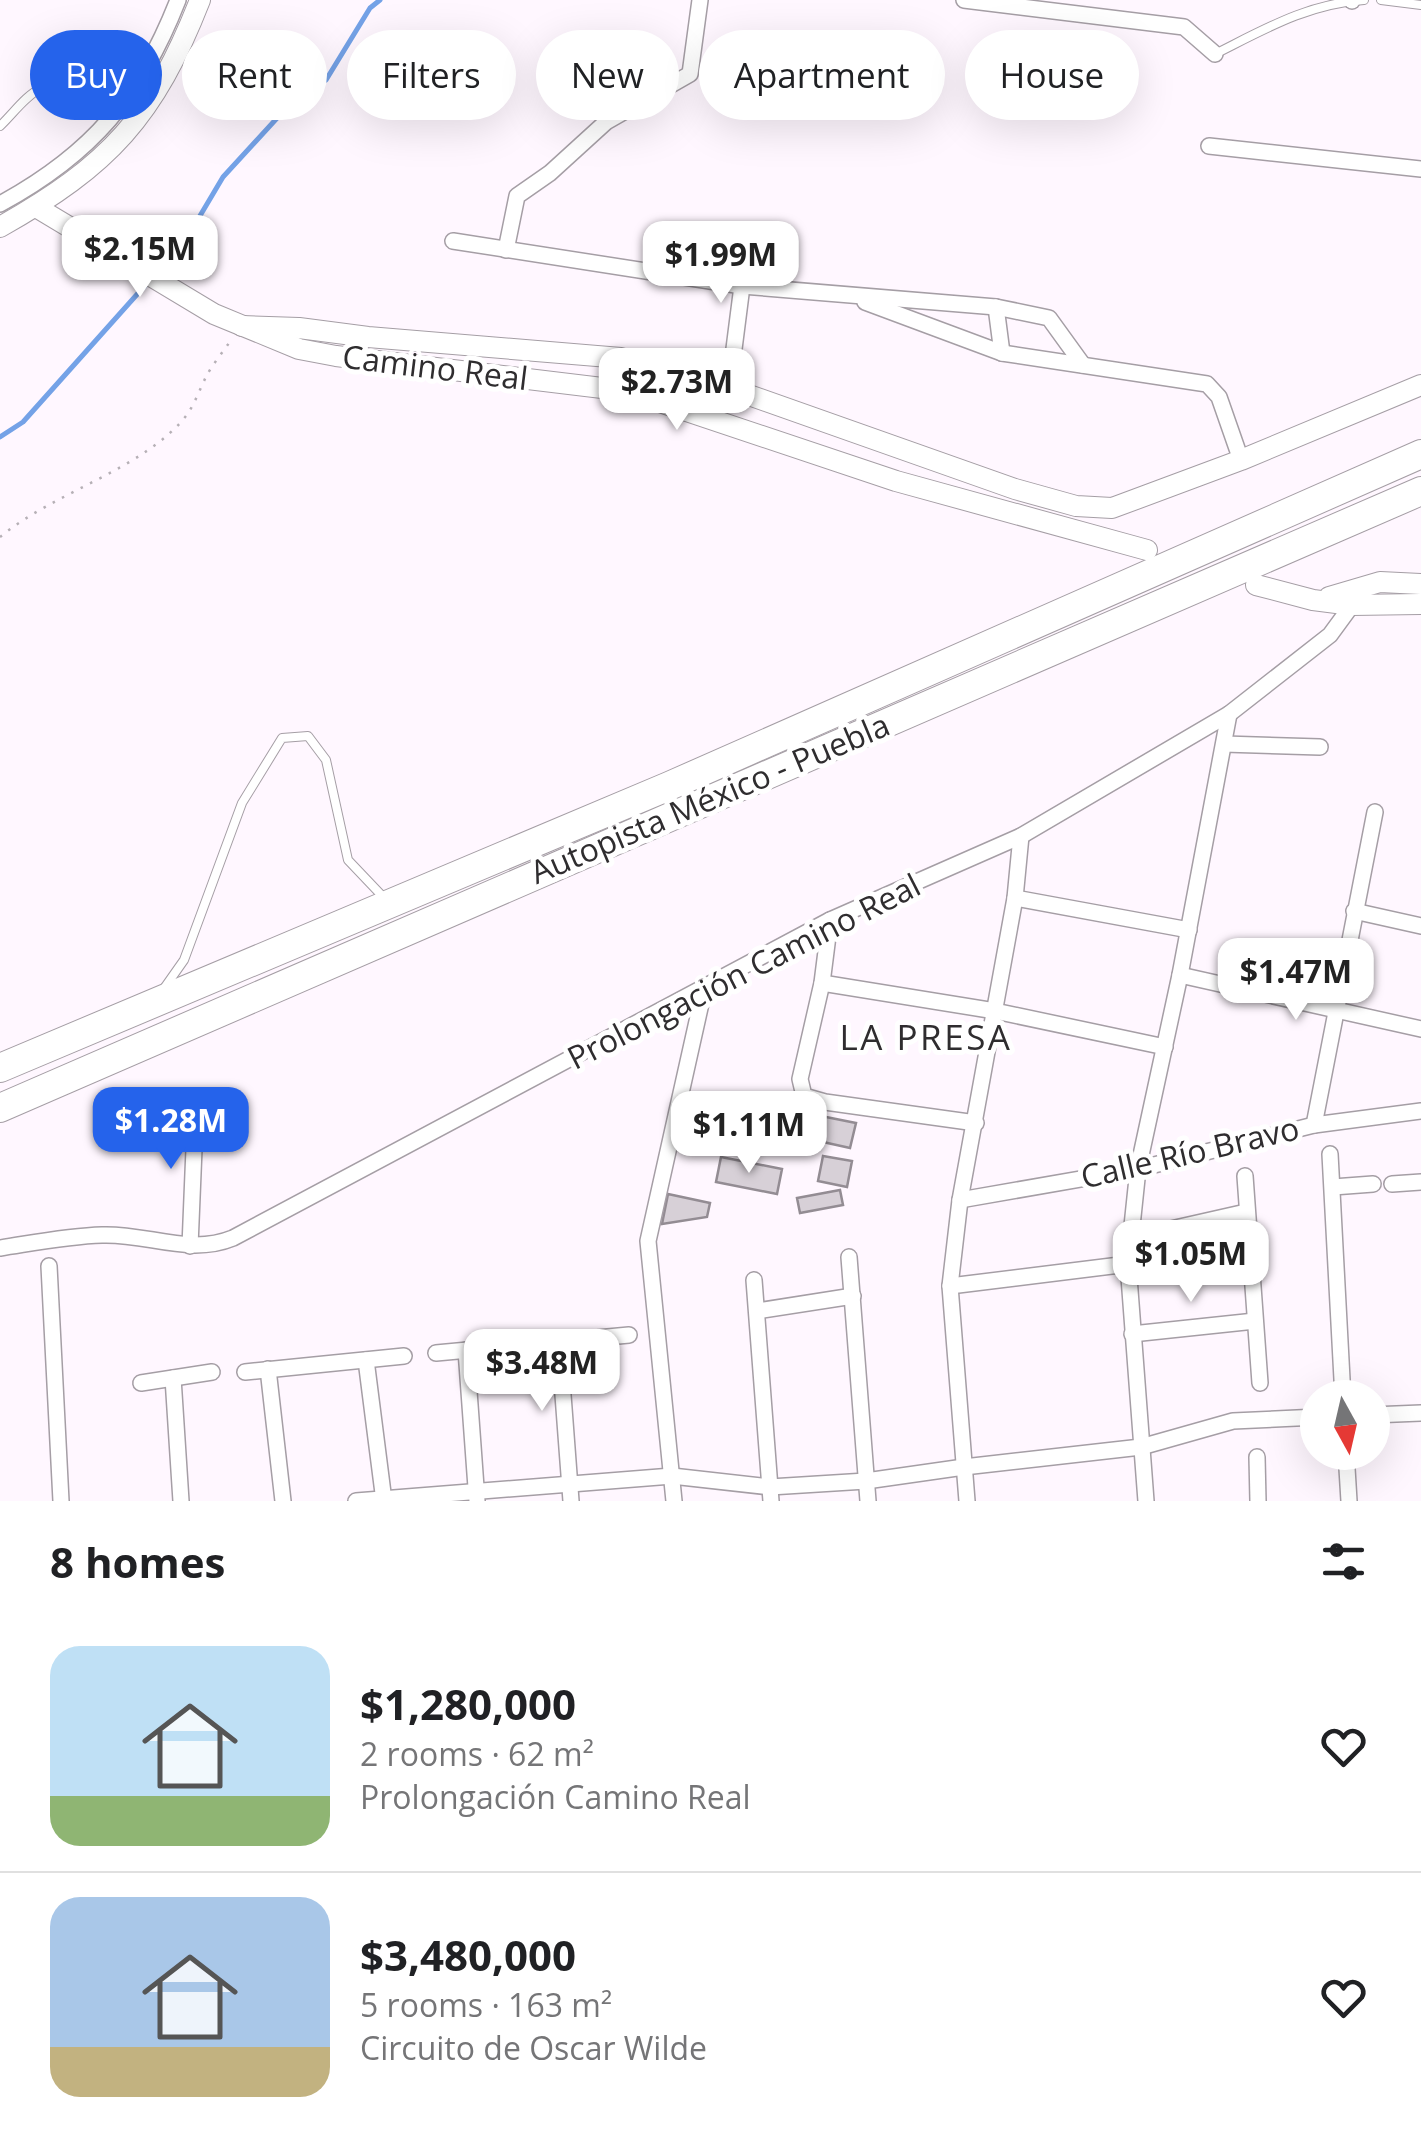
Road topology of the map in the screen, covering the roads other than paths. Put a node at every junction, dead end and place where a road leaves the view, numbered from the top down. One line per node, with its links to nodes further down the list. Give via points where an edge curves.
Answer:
1 (178, 0): 9 (street)
2 (200, 0): 17 (street, via 146,108 111,149)
3 (700, 0): 20 (street, via 690,74 606,122 516,196)
4 (964, 0): 10 (street, via 1184,26)
5 (1352, 0): 6 (lane); 10 (lane, via 1288,18)
6 (1364, 0)
7 (1381, 0): 8 (lane)
8 (1421, 5)
9 (162, 40)
10 (1215, 54)
11 (30, 98): 13 (lane)
12 (107, 120): 16 (street, via 72,158)
13 (0, 126)
14 (1209, 146): 15 (street)
15 (1421, 169)
16 (0, 204)
17 (36, 207): 18 (street); 24 (street, Camino Real)
18 (0, 227)
19 (453, 241): 20 (street)
20 (506, 250): 21 (street)
21 (742, 286): 22 (street); 28 (street)
22 (848, 295): 23 (street); 25 (street)
23 (996, 307): 25 (street); 26 (street, via 1049,318)
24 (242, 326): 28 (street, via 622,358); 32 (street, Camino Real, via 336,356 627,391 896,481)
25 (1002, 352): 26 (street)
26 (1083, 365): 30 (street, via 1206,384 1215,390)
27 (1421, 385): 30 (street)
28 (729, 388): 30 (street, via 1076,506 1112,508)
29 (1421, 454): 43 (highway, Autopista México - Puebla)
30 (1241, 460)
31 (1421, 491): 58 (highway, Autopista México - Puebla)
32 (1147, 550)
33 (1421, 584): 35 (street, via 1380,582)
34 (1256, 585): 35 (street, via 1313,600)
35 (1352, 598): 36 (street); 37 (street, Prolongación Camino Real, via 1330,635)
36 (1421, 604)
37 (1229, 714): 38 (street); 41 (street, Prolongación Camino Real)
38 (1224, 744): 39 (street); 47 (street)
39 (1320, 747)
40 (1376, 812): 44 (street)
41 (1022, 836): 42 (street); 45 (street, Prolongación Camino Real)
42 (1014, 898): 47 (street); 53 (street)
43 (390, 904): 51 (highway, Autopista México - Puebla); 51 (lane, via 348,860 326,760 308,736 282,738 242,803 184,960)
44 (1354, 911): 46 (street); 52 (street)
45 (830, 920): 49 (street); 50 (street, Prolongación Camino Real)
46 (1421, 926)
47 (1188, 930): 48 (street)
48 (1180, 975): 52 (street); 55 (street)
49 (822, 983): 53 (street); 60 (street, via 800,1079 804,1096)
50 (704, 990): 72 (street, Prolongación Camino Real, via 215,1246); 103 (street, via 648,1241)
51 (152, 1004): 56 (highway, Autopista México - Puebla)
52 (1336, 1008): 54 (street); 61 (street)
53 (995, 1012): 55 (street); 60 (street)
54 (1421, 1030)
55 (1165, 1047): 63 (street)
56 (0, 1068)
57 (196, 1100): 72 (street)
58 (0, 1108)
59 (1421, 1111): 61 (street, Calle Río Bravo)
60 (976, 1123): 69 (street)
61 (1314, 1125): 63 (street, Calle Río Bravo)
62 (1330, 1154): 68 (street)
63 (1138, 1169): 69 (street, Calle Río Bravo); 71 (street)
64 (1246, 1176): 70 (street)
65 (1421, 1182): 67 (street)
66 (1373, 1184): 68 (street)
67 (1392, 1184)
68 (1333, 1187): 93 (street)
69 (960, 1200): 78 (street)
70 (1246, 1212): 71 (street); 81 (street)
71 (1131, 1238): 75 (street)
72 (190, 1246): 73 (street, via 104,1234)
73 (0, 1248)
74 (849, 1258): 79 (street)
75 (1128, 1264): 78 (street); 82 (street)
76 (49, 1266): 109 (street)
77 (754, 1280): 80 (street)
78 (950, 1286): 101 (street)
79 (853, 1296): 80 (street); 104 (street)
80 (757, 1310): 106 (street)
81 (1255, 1321): 82 (street); 95 (street)
82 (1132, 1334): 99 (street)
83 (629, 1335): 84 (street)
84 (559, 1342): 85 (street); 105 (street)
85 (466, 1350): 86 (street); 107 (street)
86 (436, 1353)
87 (404, 1356): 88 (street)
88 (366, 1360): 89 (street); 108 (street)
89 (268, 1369): 91 (street); 111 (street)
90 (212, 1372): 92 (street)
91 (245, 1372)
92 (173, 1378): 94 (street); 110 (street)
93 (1342, 1380)
94 (141, 1382)
95 (1260, 1384)
96 (1421, 1413): 97 (street)
97 (1390, 1414)
98 (1300, 1418): 99 (street, via 1234,1421)
99 (1141, 1448): 101 (street); 117 (street)
100 (1256, 1457): 118 (street)
101 (964, 1466): 104 (street); 116 (street)
102 (1347, 1470): 119 (street)
103 (672, 1476): 105 (street); 106 (street); 114 (street)
104 (866, 1482): 106 (street); 115 (street)
105 (570, 1484): 107 (street); 113 (street)
106 (770, 1494)
107 (477, 1495): 108 (street)
108 (383, 1499): 112 (street)
109 (61, 1501)
110 (181, 1501)
111 (283, 1501)
112 (356, 1501)
113 (571, 1501)
114 (674, 1501)
115 (868, 1501)
116 (967, 1501)
117 (1146, 1501)
118 (1258, 1501)
119 (1348, 1501)

